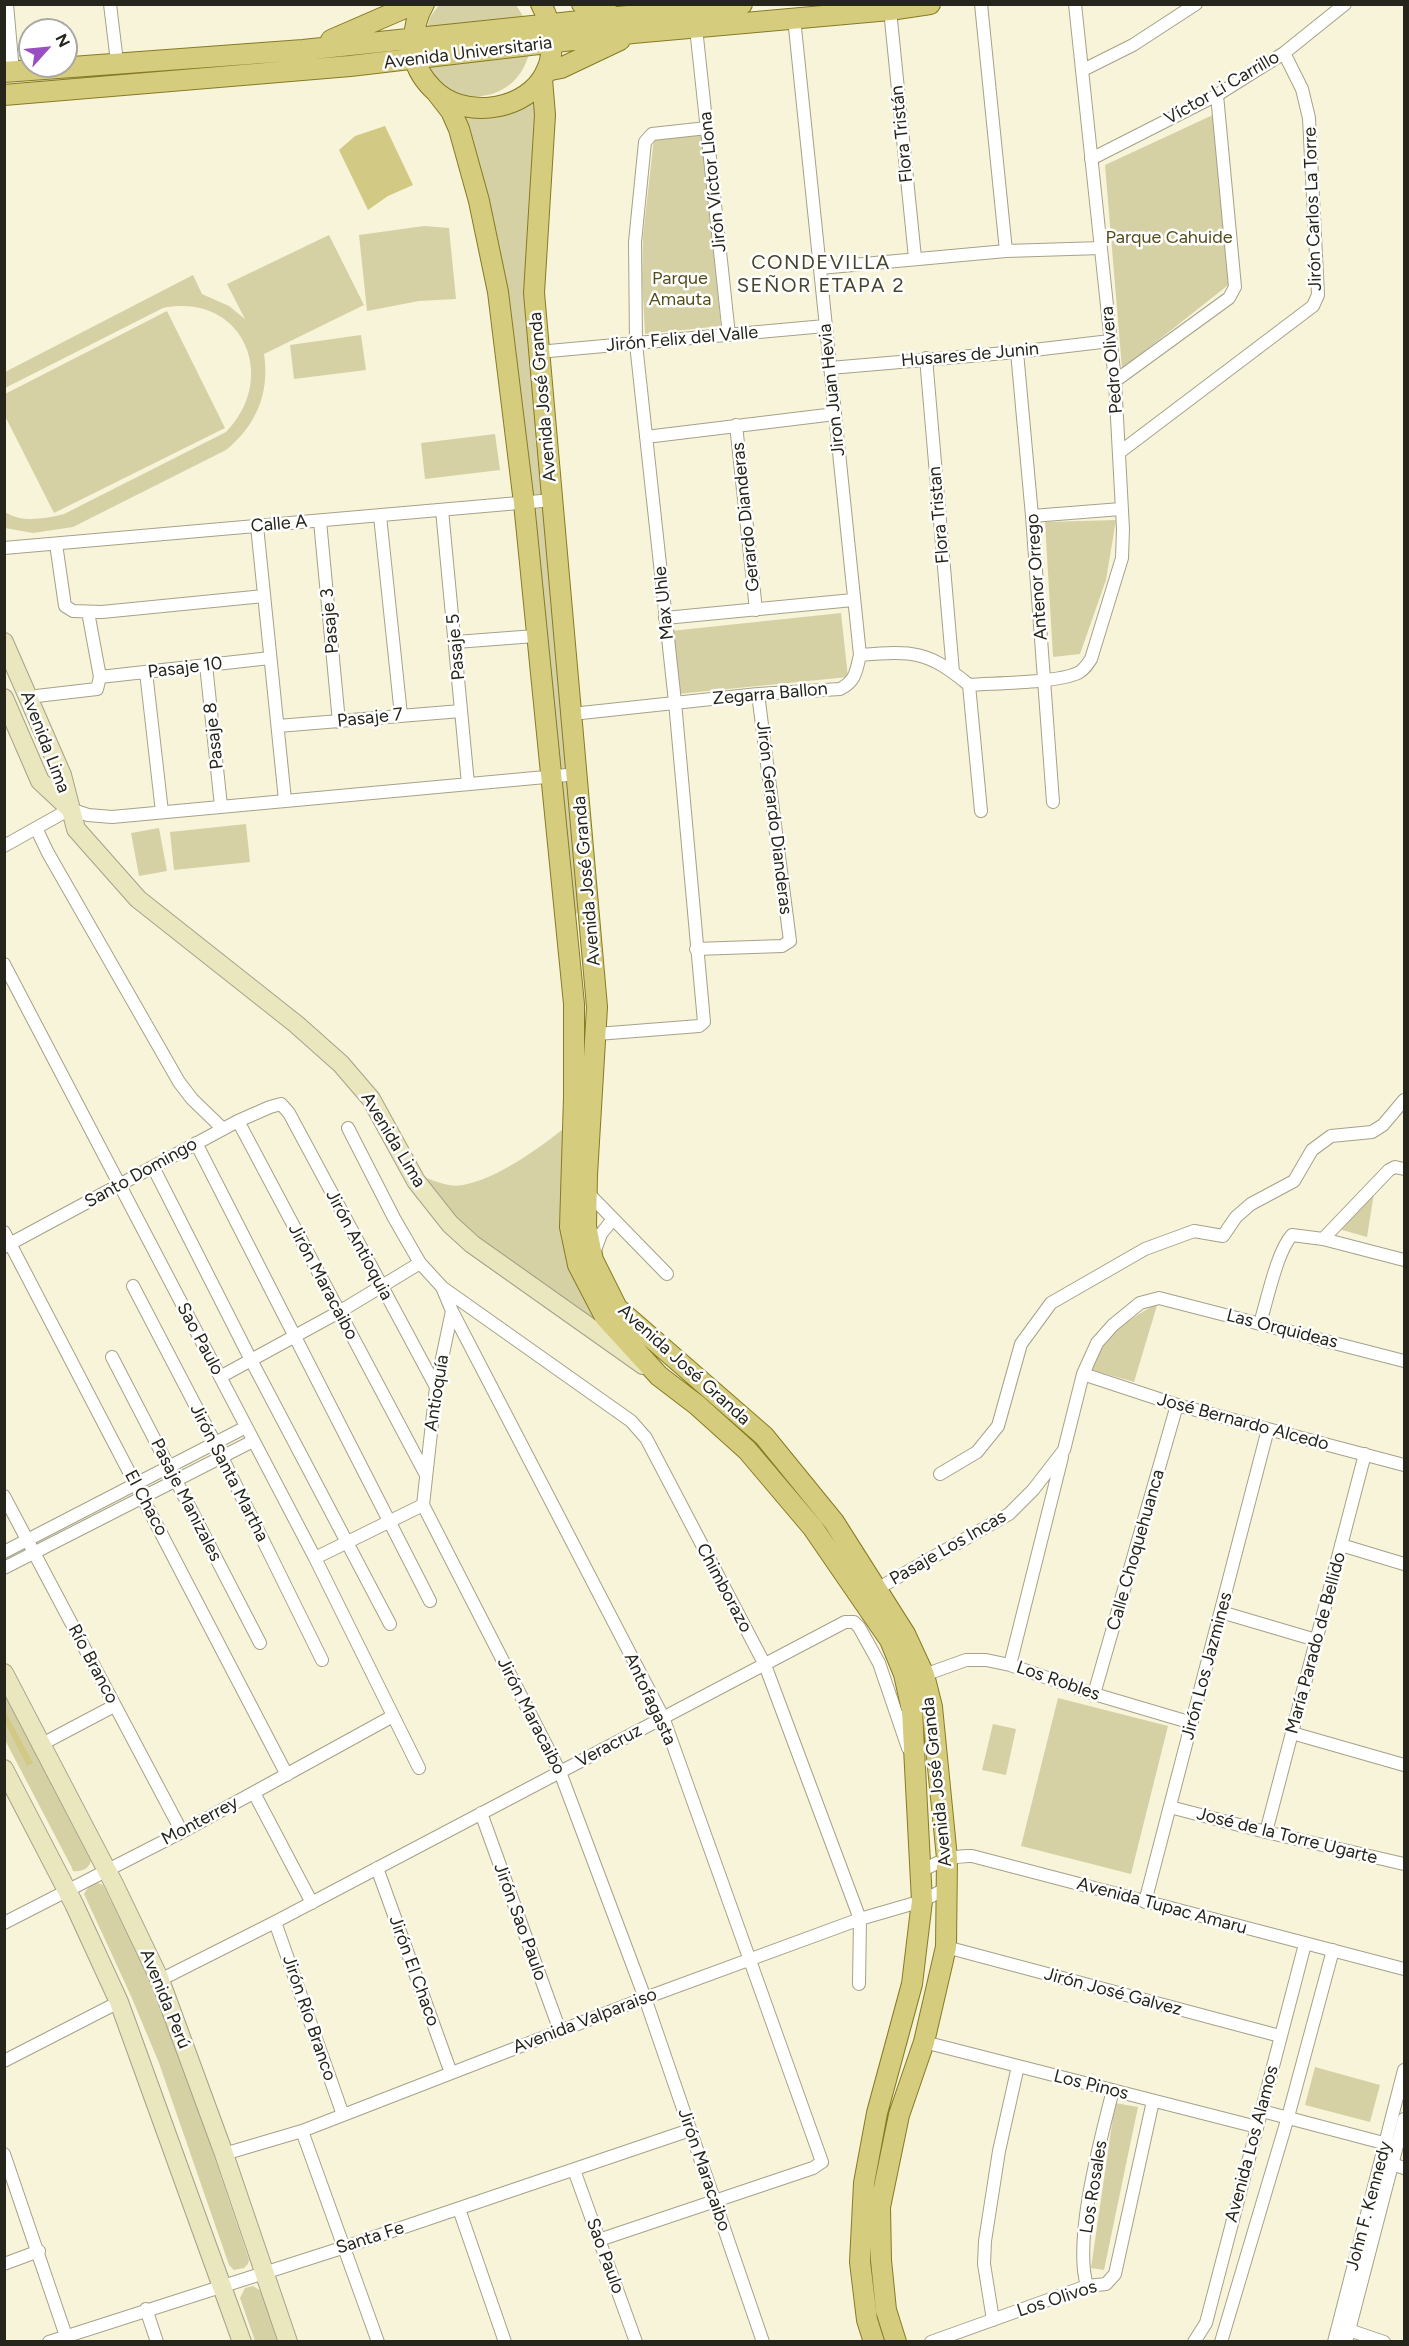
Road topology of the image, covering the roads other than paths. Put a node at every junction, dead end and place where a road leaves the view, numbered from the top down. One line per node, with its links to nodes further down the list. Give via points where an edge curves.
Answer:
1 (7, 4): 27 (street)
2 (110, 4): 24 (street)
3 (414, 4): 13 (main road)
4 (424, 4): 20 (main road)
5 (541, 4): 18 (main road)
6 (582, 4): 16 (main road)
7 (742, 4): 15 (main road, Avenida Universitaria)
8 (930, 4): 14 (main road, Avenida Universitaria)
9 (981, 4): 35 (street)
10 (1075, 4): 26 (street, Pedro Olivera)
11 (1196, 4): 26 (street, via 1133,45)
12 (1345, 4): 22 (street, Víctor Li Carrillo)
13 (398, 10): 21 (main road)
14 (890, 10): 17 (main road, Avenida Universitaria); 36 (street, Flora Tristán)
15 (694, 14): 16 (main road, Avenida Universitaria); 17 (main road, Avenida Universitaria); 19 (main road, Avenida Universitaria); 32 (street, Jirón Víctor Llona)
16 (617, 16): 18 (main road, Avenida Universitaria)
17 (794, 18): 37 (street, Jiron Juan Hevia)
18 (551, 33): 19 (main road, Avenida Universitaria); 20 (main road, Avenida Universitaria); 23 (main road, Avenida Universitaria); 28 (main road, Avenida José Granda, via 551,56)
19 (633, 33): 28 (main road)
20 (413, 38): 21 (main road, Avenida Universitaria); 23 (main road)
21 (303, 50): 24 (main road, Avenida Universitaria)
22 (1284, 53): 31 (street, Víctor Li Carrillo); 50 (street, Jirón Carlos La Torre, via 1302,89 1309,118 1318,295 1313,306)
23 (414, 59): 25 (main road, Avenida Universitaria); 29 (main road, Avenida José Granda)
24 (117, 63): 27 (main road, Avenida Universitaria)
25 (351, 66): 29 (main road, via 402,73); 30 (main road, Avenida Universitaria)
26 (1083, 70): 33 (street, Pedro Olivera)
27 (9, 72)
28 (544, 75): 29 (main road, via 519,98 494,108 465,107 450,102); 42 (main road, Avenida José Granda, via 534,289)
29 (432, 88): 52 (main road, Avenida José Granda, via 451,111 459,129 479,201 498,292)
30 (4, 95)
31 (1217, 95): 33 (street, Víctor Li Carrillo); 46 (street, via 1235,288 1229,298)
32 (707, 128): 39 (street, Jirón Víctor Llona); 41 (street, Max Uhle, via 652,134 645,142 635,242)
33 (1091, 159): 34 (street, Pedro Olivera)
34 (1101, 248): 35 (street); 40 (street, Pedro Olivera)
35 (1006, 251): 36 (street)
36 (915, 258): 37 (street)
37 (820, 268): 38 (street, Jiron Juan Hevia)
38 (825, 326): 39 (street, Jirón Felix del Valle); 45 (street, Jiron Juan Hevia)
39 (729, 335): 41 (street, Jirón Felix del Valle)
40 (1110, 341): 43 (street, Husares de Junin); 46 (street, Pedro Olivera)
41 (636, 344): 42 (street, Jirón Felix del Valle); 49 (street, Max Uhle)
42 (538, 352): 51 (main road, Avenida José Granda)
43 (1017, 352): 44 (street, Husares de Junin); 56 (street, Antenor Orrego)
44 (926, 358): 45 (street, Husares de Junin); 73 (street, Flora Tristan)
45 (830, 369): 47 (street, Jiron Juan Hevia)
46 (1115, 381): 50 (street, Pedro Olivera)
47 (835, 414): 48 (street); 62 (street, Jiron Juan Hevia)
48 (736, 425): 49 (street); 63 (street, Gerardo Dianderas)
49 (646, 436): 65 (street, Max Uhle)
50 (1119, 452): 53 (street, Pedro Olivera)
51 (553, 500): 52 (street, Calle A); 82 (main road, Avenida José Granda)
52 (524, 503): 54 (street, Calle A); 66 (main road, Avenida José Granda)
53 (1121, 509): 56 (street); 75 (street, Pedro Olivera, via 1122,558 1091,659 1075,674)
54 (442, 510): 55 (street, Calle A); 68 (street, Pasaje 5)
55 (380, 516): 57 (street, Calle A); 83 (street)
56 (1032, 516): 75 (street, Antenor Orrego)
57 (320, 521): 58 (street, Calle A); 84 (street, Pasaje 3)
58 (257, 526): 59 (street, Calle A); 61 (street)
59 (56, 544): 60 (street, Calle A); 64 (street, via 65,606)
60 (4, 548)
61 (264, 596): 64 (street); 70 (street)
62 (853, 600): 63 (street); 69 (street, Jiron Juan Hevia)
63 (756, 610): 65 (street)
64 (88, 612): 74 (street)
65 (665, 618): 80 (street, Max Uhle)
66 (536, 636): 68 (street); 87 (main road, Avenida José Granda)
67 (4, 642): 78 (main road, Avenida Lima)
68 (456, 642): 81 (street, Pasaje 5)
69 (860, 655): 73 (street, via 902,652 926,656); 77 (street, Zegarra Ballon, via 855,677 840,689)
70 (270, 658): 71 (street, Pasaje 10); 85 (street)
71 (206, 665): 72 (street, Pasaje 10); 91 (street, Pasaje 8)
72 (146, 672): 74 (street, Pasaje 10); 94 (street)
73 (953, 672): 76 (street)
74 (100, 677): 78 (street, via 97,689)
75 (1045, 680): 76 (street); 90 (street, Antenor Orrego)
76 (969, 685): 93 (street)
77 (758, 694): 80 (street, Zegarra Ballon); 97 (street, Jirón Gerardo Dianderas, via 790,941 782,946)
78 (28, 697): 92 (main road, Avenida Lima, via 62,775)
79 (4, 698): 92 (main road, Avenida Lima, via 40,781)
80 (675, 702): 82 (street, Zegarra Ballon); 97 (street, Max Uhle)
81 (461, 711): 83 (street, Pasaje 7); 88 (street, Pasaje 5)
82 (572, 714): 86 (main road, Avenida José Granda)
83 (401, 715): 84 (street, Pasaje 7)
84 (339, 722): 85 (street, Pasaje 7)
85 (278, 726): 89 (street)
86 (578, 774): 87 (street); 99 (main road, Avenida José Granda)
87 (550, 776): 88 (street); 130 (main road, Avenida José Granda, via 574,1004 570,1227 578,1265 605,1317)
88 (468, 784): 89 (street)
89 (285, 800): 91 (street, via 256,807)
90 (1053, 802)
91 (221, 806): 94 (street)
92 (69, 809): 94 (street, via 112,817); 95 (street); 130 (main road, Avenida Lima, via 76,829 138,899 341,1064 371,1099 416,1181 450,1224 490,1258)
93 (981, 811)
94 (162, 812)
95 (36, 828): 96 (street); 104 (street, via 179,1082)
96 (4, 846)
97 (696, 950): 99 (street, Max Uhle, via 704,1022 699,1026)
98 (4, 964): 108 (street, Sao Paulo)
99 (597, 1034): 109 (main road, Avenida José Granda)
100 (1404, 1100): 143 (street, via 1372,1132 1331,1136 1311,1150 1294,1181 1251,1204 1223,1236 1194,1232 1145,1249 1051,1303 1021,1344 998,1426 977,1452)
101 (281, 1104): 102 (street, Santo Domingo); 120 (street, Jirón Antioquia)
102 (238, 1121): 104 (street, Santo Domingo); 123 (street, Jirón Maracaibo)
103 (348, 1128): 116 (street, Antofagasta)
104 (223, 1129): 105 (street, Santo Domingo)
105 (196, 1143): 106 (street, Santo Domingo); 125 (street)
106 (153, 1167): 108 (street, Santo Domingo); 127 (street)
107 (1400, 1168): 112 (street, via 1389,1170)
108 (120, 1185): 113 (street, Santo Domingo); 131 (street, Sao Paulo)
109 (586, 1191): 110 (street); 114 (main road, Avenida José Granda, via 586,1226)
110 (613, 1219): 114 (street, via 601,1234); 117 (street)
111 (4, 1232): 113 (street, El Chaco)
112 (1323, 1239): 115 (street); 124 (street, via 1294,1234 1287,1239)
113 (8, 1246): 146 (street, El Chaco)
114 (593, 1260): 159 (main road, Avenida José Granda, via 617,1308 764,1436 834,1522)
115 (1404, 1260)
116 (420, 1263): 119 (street, Antofagasta); 120 (street)
117 (667, 1274)
118 (133, 1286): 137 (street, Jirón Santa Martha)
119 (442, 1287): 122 (street, Antofagasta); 166 (street, Chimborazo, via 639,1429)
120 (381, 1288): 123 (street); 132 (street, Jirón Antioquia)
121 (1159, 1298): 124 (street, Las Orquideas); 129 (street, Pasaje Los Incas, via 1140,1303 1113,1325 1097,1343)
122 (452, 1311): 132 (street, Antioquía); 173 (street, Antofagasta)
123 (339, 1312): 125 (street); 144 (street, Jirón Maracaibo)
124 (1260, 1323): 128 (street, Las Orquideas)
125 (293, 1337): 127 (street); 150 (street)
126 (112, 1357): 142 (street, Pasaje Manizales)
127 (251, 1360): 131 (street); 152 (street)
128 (1404, 1361)
129 (1083, 1374): 133 (street, José Bernardo Alcedo); 138 (street, Pasaje Los Incas)
130 (659, 1376): 179 (main road, Avenida José Granda, via 747,1450 813,1528 870,1609 890,1640 904,1674 912,1710)
131 (220, 1377): 134 (street, Sao Paulo)
132 (436, 1387): 144 (street, Antioquía)
133 (1177, 1406): 135 (street, José Bernardo Alcedo); 170 (street, Calle Choquehuanca)
134 (246, 1427): 136 (street, Sao Paulo); 137 (street)
135 (1269, 1429): 139 (street, José Bernardo Alcedo); 161 (street, Jirón Los Jazmines)
136 (253, 1441): 140 (street); 156 (street, Sao Paulo)
137 (215, 1443): 140 (street, Jirón Santa Martha); 142 (street)
138 (1064, 1450): 159 (street, Pasaje Los Incas, via 1009,1514); 167 (street, Pasaje Los Incas)
139 (1365, 1454): 141 (street, José Bernardo Alcedo); 153 (street, María Parado de Bellido)
140 (221, 1458): 145 (street); 165 (street, Jirón Santa Martha)
141 (1404, 1465)
142 (169, 1467): 145 (street, Pasaje Manizales); 146 (street)
143 (940, 1474)
144 (426, 1475): 149 (street)
145 (176, 1481): 148 (street); 164 (street, Pasaje Manizales)
146 (136, 1484): 148 (street, El Chaco); 151 (street)
147 (4, 1496): 151 (street, Río Branco)
148 (144, 1497): 155 (street); 182 (street, El Chaco)
149 (423, 1505): 150 (street); 181 (street, Jirón Maracaibo)
150 (390, 1521): 152 (street); 160 (street)
151 (28, 1540): 154 (street); 155 (street, Río Branco)
152 (347, 1542): 156 (street); 162 (street)
153 (1341, 1545): 157 (street); 163 (street, María Parado de Bellido)
154 (4, 1552)
155 (34, 1552): 158 (street); 171 (street, Río Branco)
156 (315, 1558): 172 (street, Sao Paulo)
157 (1404, 1564)
158 (4, 1568)
159 (877, 1589): 169 (main road, Avenida José Granda)
160 (430, 1601)
161 (1221, 1612): 163 (street); 174 (street, Jirón Los Jazmines)
162 (390, 1624)
163 (1316, 1640): 175 (street, María Parado de Bellido)
164 (260, 1642)
165 (322, 1660)
166 (765, 1665): 173 (street, Veracruz); 179 (street, Veracruz, via 845,1622 854,1622 879,1663); 198 (street, Chimborazo)
167 (1010, 1665): 169 (street, Los Robles, via 966,1660); 170 (street, Los Robles)
168 (4, 1673): 176 (main road, Avenida Perú)
169 (924, 1675): 188 (main road, Avenida José Granda, via 932,1707)
170 (1094, 1694): 174 (street, Los Robles)
171 (114, 1706): 176 (street); 186 (street, Río Branco)
172 (393, 1716): 178 (street, Sao Paulo); 182 (street, Monterrey)
173 (663, 1718): 181 (street, Veracruz); 204 (street, Antofagasta)
174 (1192, 1723): 184 (street, Jirón Los Jazmines)
175 (1292, 1733): 177 (street); 187 (street, María Parado de Bellido)
176 (42, 1744): 191 (main road, Avenida Perú)
177 (1404, 1765)
178 (419, 1768)
179 (915, 1768): 192 (main road, Avenida José Granda)
180 (4, 1769): 194 (main road)
181 (560, 1772): 185 (street, Veracruz); 208 (street, Jirón Maracaibo)
182 (287, 1775): 183 (street, Monterrey)
183 (254, 1793): 186 (street, Monterrey); 197 (street)
184 (1170, 1807): 187 (street, José de la Torre Ugarte); 196 (street, Jirón Los Jazmines)
185 (481, 1813): 190 (street, Veracruz); 210 (street, Jirón Sao Paulo)
186 (182, 1832): 191 (street, Monterrey)
187 (1266, 1832): 189 (street, José de la Torre Ugarte)
188 (947, 1858): 192 (street, Avenida Tupac Amaru); 193 (main road, Avenida José Granda); 196 (street, Avenida Tupac Amaru, via 972,1856)
189 (1404, 1864)
190 (377, 1868): 197 (street, Veracruz); 216 (street, Jirón El Chaco)
191 (106, 1869): 194 (street, Monterrey); 206 (main road, Avenida Perú)
192 (921, 1871): 195 (main road, Avenida José Granda)
193 (947, 1888): 195 (street, Avenida Valparaiso); 202 (main road, Avenida José Granda)
194 (68, 1891): 200 (street, Monterrey); 209 (main road)
195 (922, 1901): 198 (street, Avenida Valparaiso); 254 (main road, Avenida José Granda, via 912,1984 877,2114 864,2183 860,2262 867,2320)
196 (1145, 1902): 201 (street, Avenida Tupac Amaru)
197 (312, 1903): 199 (street, Veracruz)
198 (860, 1919): 204 (street, Avenida Valparaiso); 207 (street, Chimborazo)
199 (275, 1922): 206 (street, Veracruz); 220 (street, Jirón Río Branco)
200 (4, 1923)
201 (1305, 1944): 203 (street, Avenida Tupac Amaru); 211 (street, Avenida Los Alamos)
202 (946, 1947): 211 (street, Jirón José Galvez); 212 (main road, Avenida José Granda)
203 (1333, 1950): 205 (street, Avenida Tupac Amaru); 221 (street, Avenida Los Alamos)
204 (750, 1960): 208 (street, Avenida Valparaiso); 231 (street, Antofagasta, via 822,2162)
205 (1404, 1969)
206 (160, 1980): 228 (main road, Avenida Perú)
207 (859, 1984)
208 (645, 1998): 210 (street, Avenida Valparaiso); 224 (street, Jirón Maracaibo)
209 (119, 2002): 213 (street); 240 (main road)
210 (560, 2031): 216 (street, Avenida Valparaiso)
211 (1280, 2036): 219 (street, Avenida Los Alamos)
212 (924, 2042): 214 (street, Los Pinos); 255 (main road, Avenida José Granda, via 898,2115 880,2207 886,2310)
213 (4, 2061)
214 (1018, 2066): 217 (street, Los Pinos); 243 (street, via 985,2241 984,2265)
215 (1404, 2070): 226 (street, John F. Kennedy)
216 (451, 2073): 220 (street, Avenida Valparaiso)
217 (1113, 2090): 218 (street, Los Pinos); 241 (street, Los Rosales, via 1096,2158 1085,2233)
218 (1153, 2101): 223 (street, Los Pinos); 241 (street, Los Olivos, via 1115,2274 1106,2284)
219 (1262, 2111): 221 (street); 223 (street, Avenida Los Alamos)
220 (343, 2115): 225 (street, Avenida Valparaiso)
221 (1288, 2117): 226 (street); 237 (street, Avenida Los Alamos)
222 (1404, 2119): 226 (street, John F. Kennedy)
223 (1257, 2127): 236 (street, Avenida Los Alamos)
224 (690, 2130): 230 (street, Santa Fe); 231 (street, Jirón Maracaibo)
225 (302, 2131): 228 (street, Avenida Valparaiso); 234 (street)
226 (1391, 2144): 229 (street, John F. Kennedy); 259 (street, John F. Kennedy)
227 (4, 2154): 235 (street)
228 (224, 2154): 239 (main road, Avenida Perú)
229 (1398, 2166): 245 (street, John F. Kennedy)
230 (574, 2170): 232 (street, Santa Fe); 233 (street, Sao Paulo)
231 (715, 2202): 233 (street); 253 (street, Jirón Maracaibo)
232 (459, 2209): 234 (street, Santa Fe); 251 (street)
233 (600, 2240): 252 (street, Sao Paulo)
234 (345, 2247): 239 (street, Santa Fe); 250 (street)
235 (39, 2251): 238 (street); 244 (street)
236 (1223, 2257): 237 (street); 257 (street, Avenida Los Alamos, via 1206,2323)
237 (1245, 2261): 258 (street, Avenida Los Alamos)
238 (4, 2264)
239 (263, 2272): 240 (street, Santa Fe); 249 (main road, Avenida Perú)
240 (223, 2286): 242 (street, Santa Fe); 248 (main road)
241 (1087, 2286): 243 (street, Los Olivos)
242 (146, 2309): 244 (street, Santa Fe); 247 (street)
243 (993, 2320): 256 (street, Los Olivos)
244 (66, 2336): 246 (street, Santa Fe)
245 (1347, 2336): 260 (street)
246 (49, 2342)
247 (157, 2342)
248 (242, 2342)
249 (288, 2342)
250 (378, 2342)
251 (505, 2342)
252 (636, 2342)
253 (763, 2342)
254 (874, 2342)
255 (896, 2342)
256 (931, 2342)
257 (1194, 2342)
258 (1221, 2342)
259 (1334, 2342)
260 (1384, 2342)

